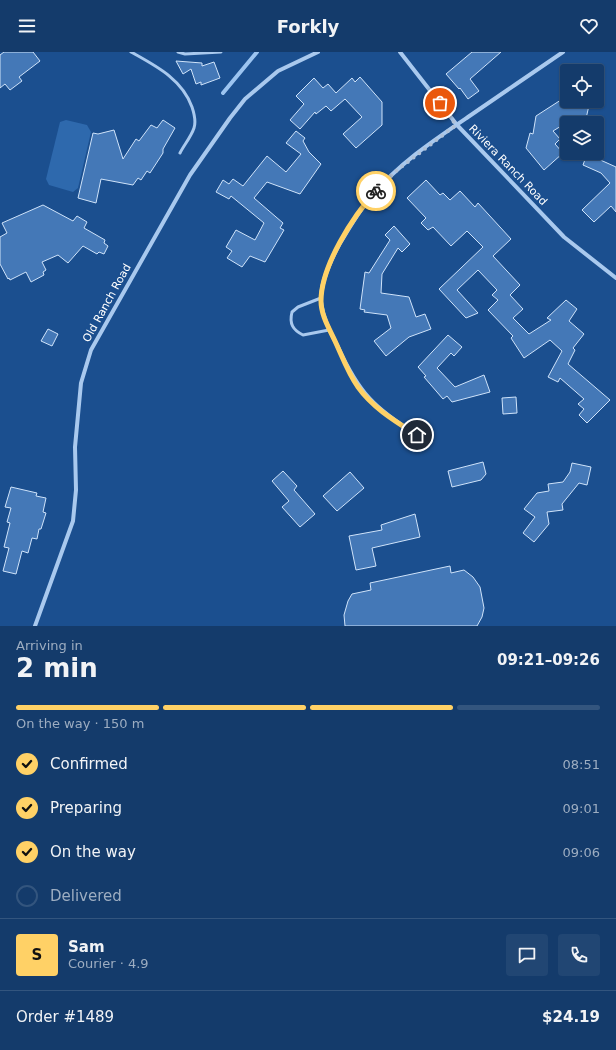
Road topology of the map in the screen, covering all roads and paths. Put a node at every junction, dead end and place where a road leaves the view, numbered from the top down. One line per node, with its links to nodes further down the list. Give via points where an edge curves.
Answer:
1 (131, 52): 8 (lane, via 162,69 177,82 189,98 194,112 195,127)
2 (178, 52): 3 (lane)
3 (221, 52)
4 (318, 52): 13 (street, Old Ranch Road, via 278,71 250,94 230,118 190,175 91,350 81,383 75,447 76,490 73,521)
5 (400, 52): 7 (street, Riviera Ranch Road)
6 (563, 52): 7 (street)
7 (456, 125): 9 (street, Riviera Ranch Road, via 564,237); 10 (street, via 396,171 371,197 332,258 324,281)
8 (180, 153)
9 (616, 278)
10 (322, 298): 11 (street, via 324,319); 11 (lane, via 292,312 291,325 294,330 304,335)
11 (329, 330): 12 (street, via 358,387 377,408)
12 (417, 435)
13 (35, 626)

